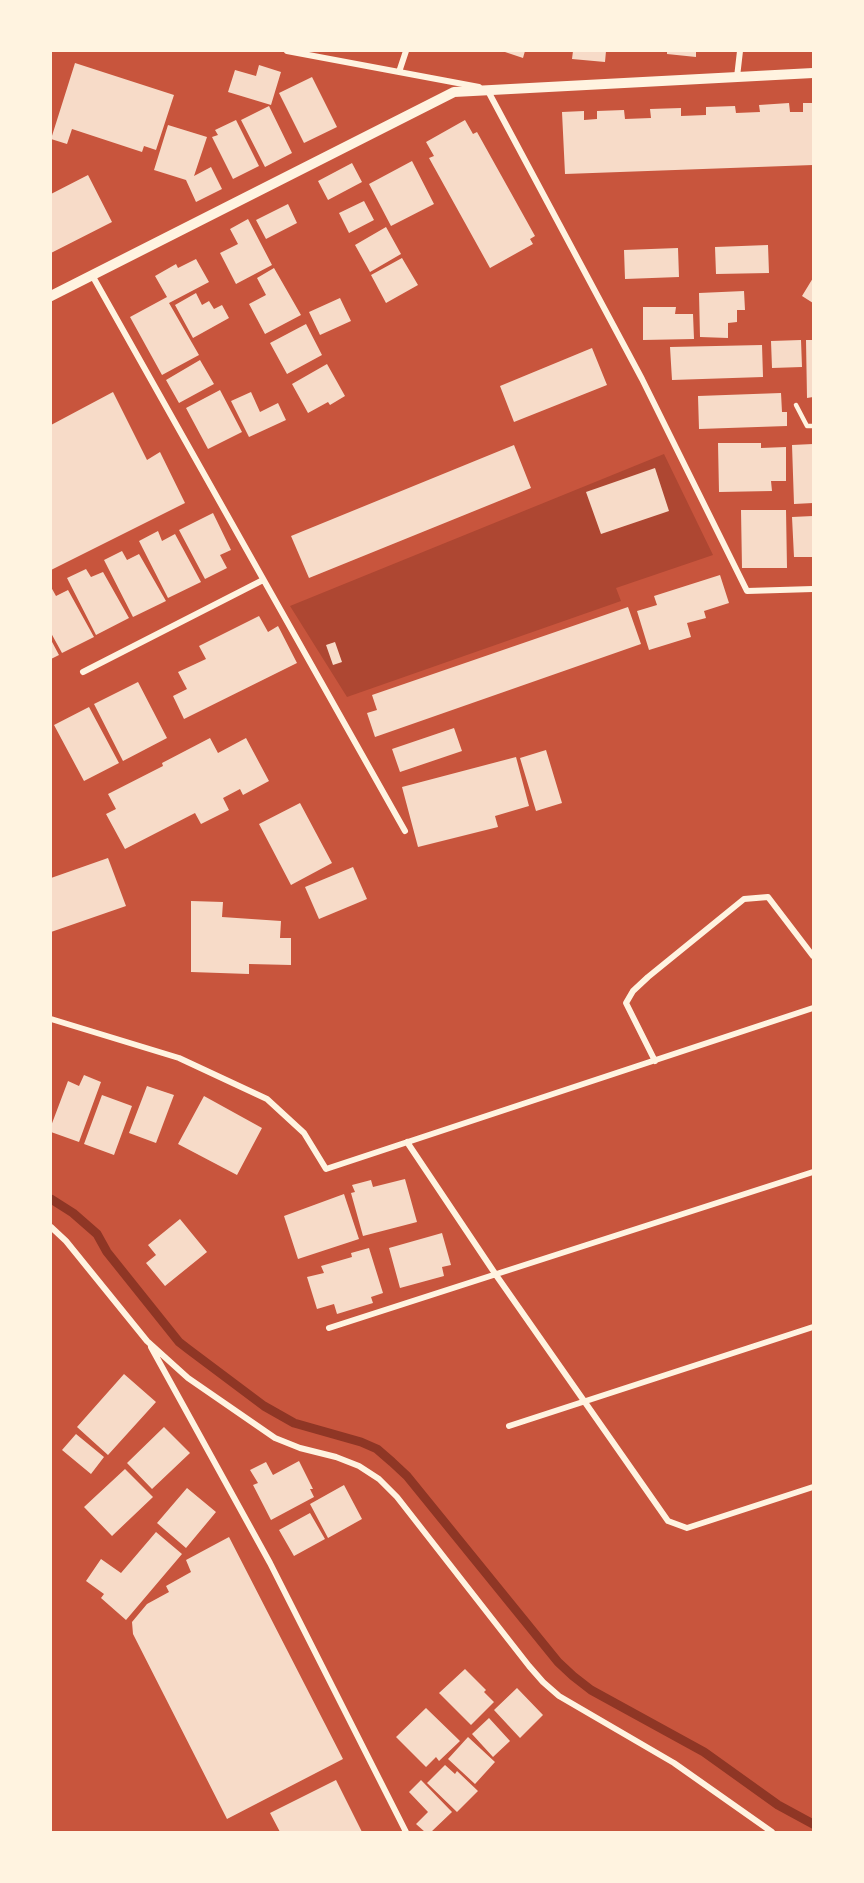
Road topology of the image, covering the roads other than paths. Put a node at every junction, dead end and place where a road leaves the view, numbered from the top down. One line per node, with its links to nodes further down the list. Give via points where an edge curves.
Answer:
1 (287, 51): 4 (street)
2 (406, 51): 4 (street)
3 (740, 51): 6 (street)
4 (399, 72): 7 (street)
5 (813, 73): 6 (street)
6 (737, 77): 7 (street)
7 (487, 89): 8 (street, via 454,92); 13 (street, via 642,379 747,591)
8 (92, 275): 9 (street); 12 (street)
9 (51, 296)
10 (796, 405): 11 (lane, via 807,426)
11 (813, 426)
12 (263, 580): 14 (street); 15 (street)
13 (813, 590)
14 (83, 672)
15 (405, 831)
16 (813, 956): 19 (street, via 768,897 744,899 648,977 626,1003)
17 (813, 1008): 19 (street)
18 (51, 1019): 20 (street, via 179,1059 267,1099 304,1133 326,1169)
19 (655, 1061): 20 (street)
20 (407, 1142): 23 (street)
21 (813, 1172): 23 (street)
22 (51, 1227): 26 (street)
23 (496, 1275): 25 (street); 27 (street)
24 (813, 1327): 27 (street)
25 (329, 1328)
26 (147, 1341): 30 (street, via 270,1563); 31 (street, via 207,1392 276,1438 359,1466 379,1479 543,1682 577,1708 674,1763)
27 (585, 1402): 28 (street); 29 (street, via 668,1521 687,1528)
28 (509, 1426)
29 (813, 1487)
30 (406, 1832)
31 (772, 1832)

